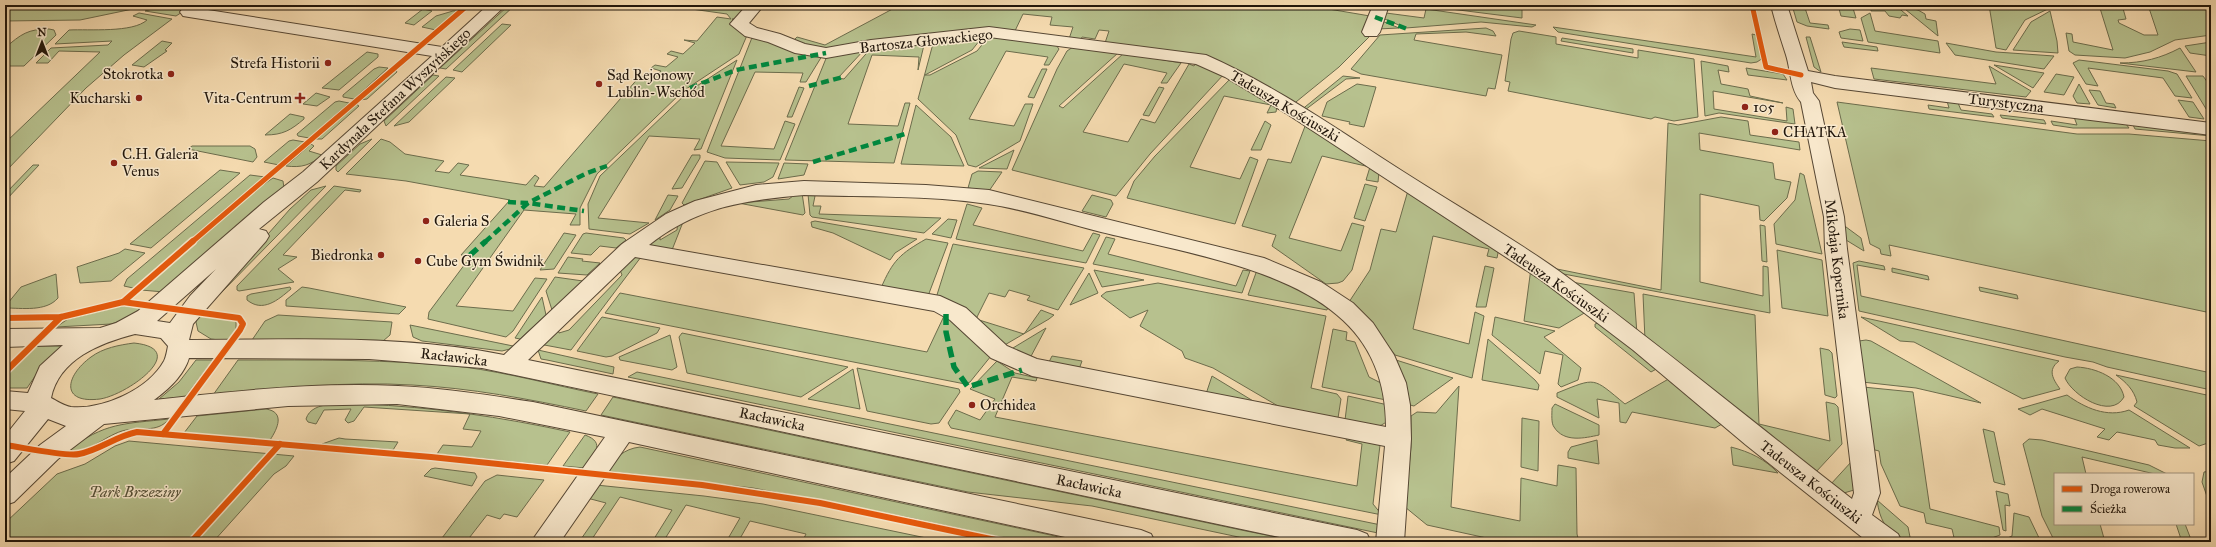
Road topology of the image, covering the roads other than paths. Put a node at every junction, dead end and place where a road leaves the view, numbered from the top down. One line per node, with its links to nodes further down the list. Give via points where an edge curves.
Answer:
1 (498, 5): 7 (street, Kardynała Stefana Wyszyńskiego)
2 (756, 5): 8 (street, Bartosza Głowackiego, via 739,24 751,32 800,49 826,53 871,45 989,32)
3 (1381, 5): 6 (street)
4 (1779, 5): 9 (street, Mikołaja Kopernika)
5 (195, 9): 7 (street)
6 (1371, 32)
7 (446, 53): 11 (street, Kardynała Stefana Wyszyńskiego)
8 (1200, 60): 24 (street, Tadeusza Kościuszki, via 1236,76 1388,170 1555,279 1641,344 1755,438)
9 (1801, 75): 10 (street, Turystyczna, via 1835,82); 24 (street, Mikołaja Kopernika, via 1804,94 1810,101 1834,217 1867,493)
10 (2211, 129)
11 (310, 177): 13 (street, Kardynała Stefana Wyszyńskiego, via 271,207 159,307 146,317); 15 (street, Kardynała Stefana Wyszyńskiego, via 182,322)
12 (630, 249): 16 (street); 21 (street, via 940,304 958,314 999,352 1032,367); 21 (street, via 673,219 702,206 756,192 804,188 975,196 1104,225 1256,263 1313,288 1345,309 1365,329 1386,361 1397,394)
13 (115, 331): 14 (street, via 84,336); 15 (street, via 150,326 163,328 173,333); 18 (street, via 79,346 50,370 42,383)
14 (5, 338)
15 (179, 344): 16 (street, Racławicka, via 408,352); 19 (street, Kardynała Stefana Wyszyńskiego, via 174,369 162,381 148,393)
16 (509, 364): 27 (street, Racławicka)
17 (5, 400): 18 (street)
18 (41, 405): 19 (street, via 52,414 69,418); 22 (street)
19 (101, 416): 20 (street, via 302,396 397,395 483,404); 23 (street, via 49,452)
20 (623, 431): 25 (street); 26 (street)
21 (1398, 439): 28 (street)
22 (5, 454)
23 (5, 494)
24 (1858, 518): 29 (street, Tadeusza Kościuszki)
25 (545, 542)
26 (1141, 542)
27 (1357, 542)
28 (1390, 542)
29 (1888, 542)

